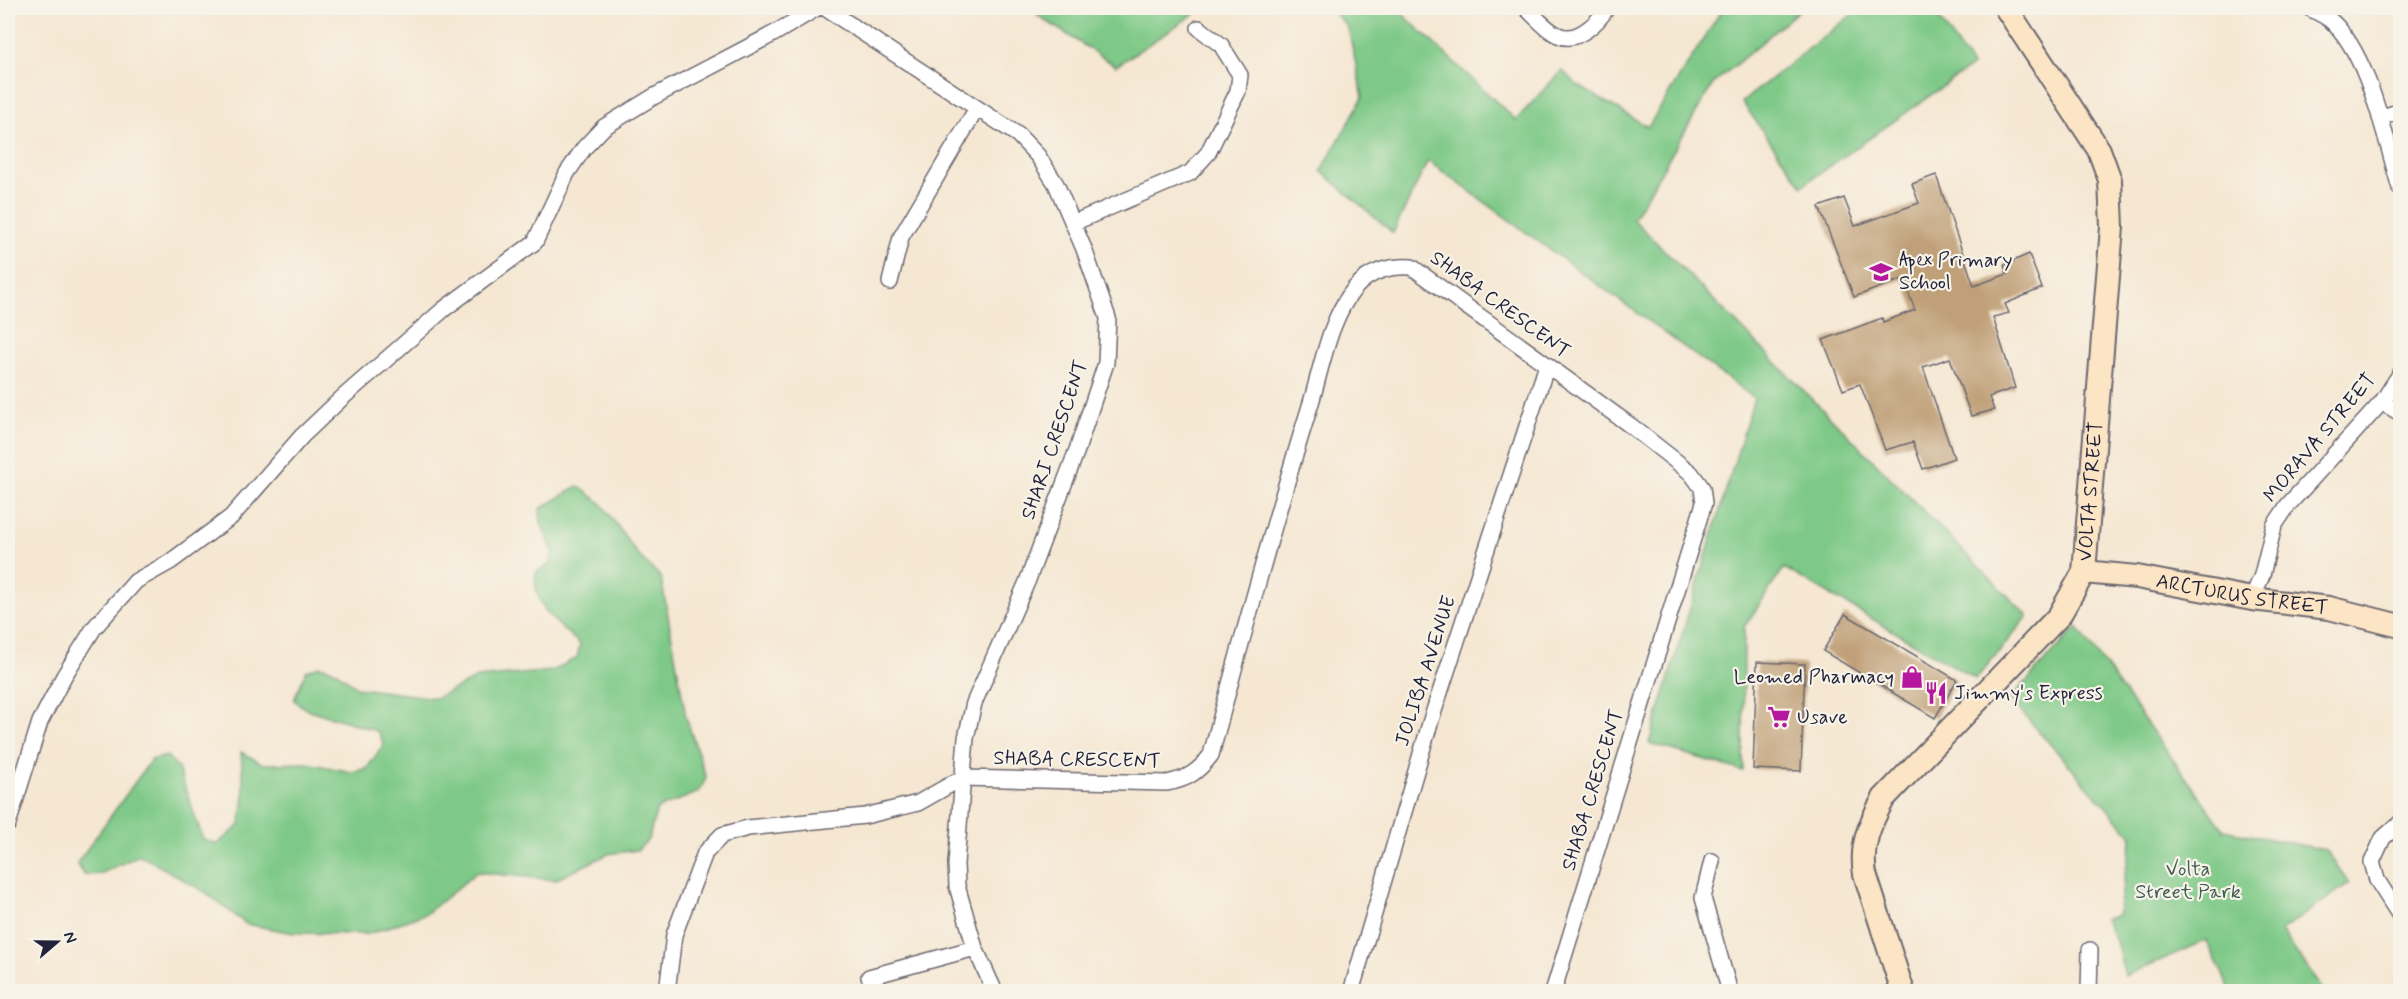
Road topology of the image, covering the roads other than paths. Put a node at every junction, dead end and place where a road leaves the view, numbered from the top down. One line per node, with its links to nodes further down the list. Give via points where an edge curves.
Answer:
1 (817, 8): 23 (street, via 604,127 567,173 535,242 444,309 342,398 302,436 231,517 178,557 136,581 94,628 63,676 40,722)
2 (825, 8): 8 (street, SHARI CRESCENT)
3 (1526, 8): 4 (street, via 1564,37 1586,31)
4 (1607, 8)
5 (2006, 8): 18 (street, VOLTA STREET, via 2092,140 2110,180 2112,227)
6 (2309, 8): 10 (street, via 2330,20 2357,53)
7 (1199, 28): 12 (street, via 1221,45 1240,75 1238,91 1208,153 1190,173)
8 (976, 108): 12 (street, SHARI CRESCENT, via 1018,135 1038,156); 13 (street, via 901,237)
9 (2400, 111): 10 (street)
10 (2380, 118): 11 (street)
11 (2400, 188)
12 (1073, 223): 21 (street, SHARI CRESCENT, via 1108,318 1106,363 1027,582 974,703)
13 (890, 282)
14 (1547, 364): 21 (street, SHABA CRESCENT, via 1412,267 1385,267 1368,277 1340,311 1211,755 1202,767 1186,780 1167,783); 31 (street, JOLIBA AVENUE, via 1431,720); 32 (street, SHABA CRESCENT, via 1691,473 1702,488 1704,503)
15 (2400, 374): 16 (street, MORAVA STREET)
16 (2382, 402): 17 (street); 19 (street, MORAVA STREET, via 2288,505 2274,526)
17 (2400, 413)
18 (2084, 572): 19 (street, ARCTURUS STREET, via 2137,577); 34 (street, VOLTA STREET, via 2059,616 1884,798 1870,822 1863,858 1865,874)
19 (2252, 599): 20 (street, ARCTURUS STREET, via 2329,608)
20 (2400, 626)
21 (962, 778): 26 (street, SHARI CRESCENT, via 957,875); 29 (street, via 918,803 865,816 748,828 722,836 705,853 674,935)
22 (2400, 823): 25 (street, via 2384,838 2372,862 2377,880)
23 (8, 824)
24 (1712, 861): 33 (street, via 1702,898)
25 (2400, 916)
26 (975, 948): 28 (street); 30 (street, SHARI CRESCENT)
27 (2090, 950): 35 (street)
28 (870, 977)
29 (667, 992)
30 (995, 992)
31 (1351, 992)
32 (1553, 992)
33 (1730, 992)
34 (1903, 992)
35 (2089, 992)

